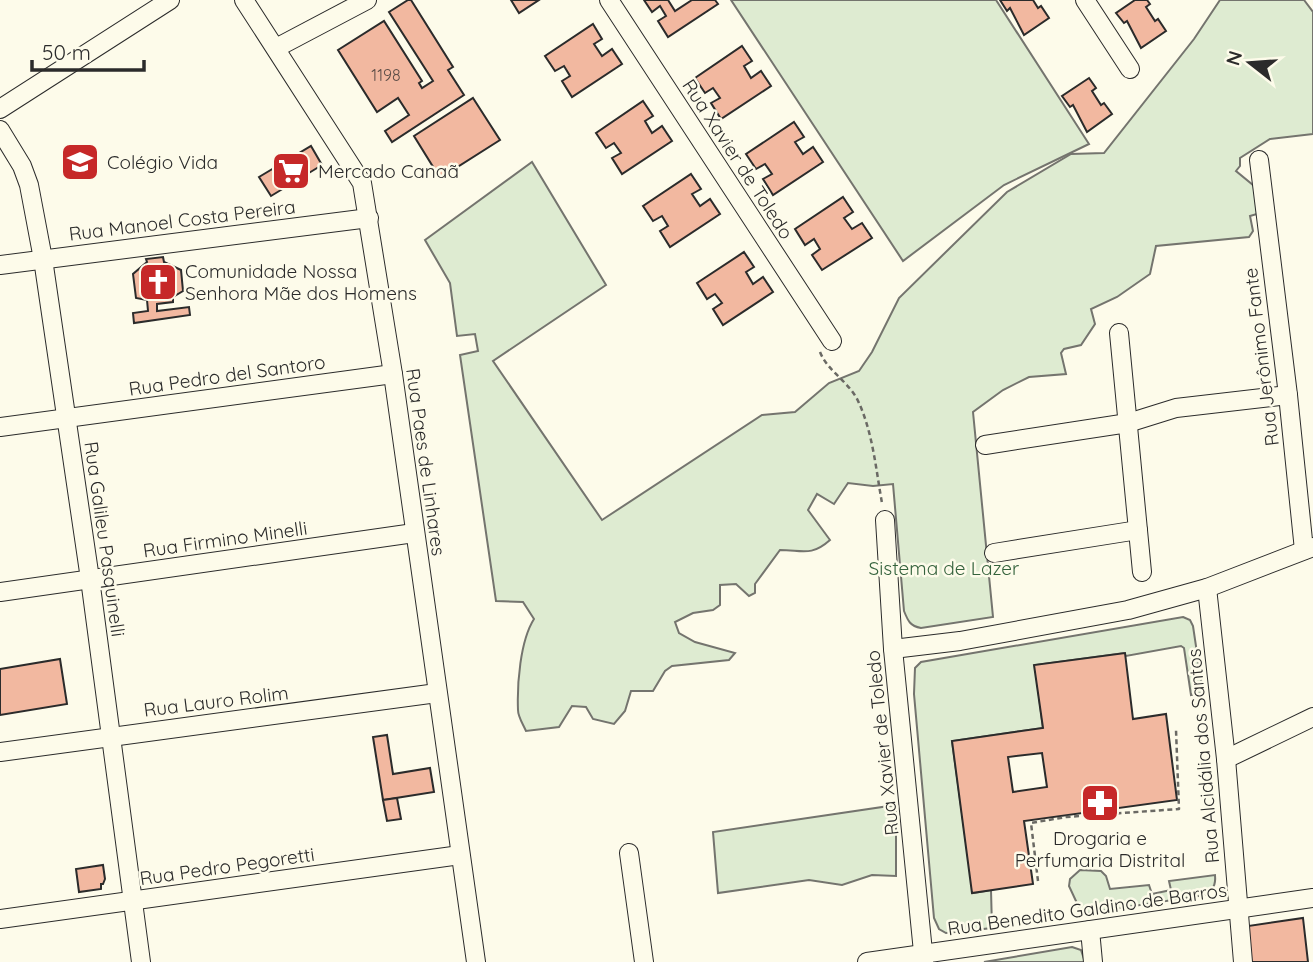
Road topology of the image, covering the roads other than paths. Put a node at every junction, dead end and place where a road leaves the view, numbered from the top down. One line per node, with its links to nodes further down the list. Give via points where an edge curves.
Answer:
1 (170, 0): 8 (street)
2 (244, 0): 6 (street, Rua Paes de Linhares)
3 (367, 0): 6 (street)
4 (609, 0): 15 (street, Rua Xavier de Toledo)
5 (1085, 0): 7 (street)
6 (276, 48): 11 (street, Rua Paes de Linhares, via 362,183)
7 (1130, 69)
8 (0, 109)
9 (0, 130): 12 (street, Rua Galileu Pasquinelli, via 29,185)
10 (1259, 160): 17 (street, Rua Jerônimo Fante)
11 (369, 218): 12 (street, Rua Manoel Costa Pereira); 16 (street, Rua Paes de Linhares)
12 (43, 259): 13 (street, Rua Manoel Costa Pereira); 18 (street, Rua Galileu Pasquinelli)
13 (0, 265)
14 (1119, 332): 19 (street)
15 (825, 343)
16 (393, 374): 18 (street, Rua Pedro del Santoro); 24 (street, Rua Paes de Linhares)
17 (1288, 394): 19 (street, via 1176,408); 25 (street, Rua Jerônimo Fante)
18 (66, 417): 20 (street); 28 (street, Rua Galileu Pasquinelli)
19 (1128, 423): 21 (street); 23 (street)
20 (0, 427)
21 (985, 445)
22 (885, 520): 31 (street, Rua Xavier de Toledo)
23 (1138, 530): 26 (street); 27 (street)
24 (414, 533): 28 (street, Rua Firmino Minelli); 32 (street, Rua Paes de Linhares)
25 (1308, 548): 29 (street)
26 (994, 553)
27 (1142, 572)
28 (90, 579): 30 (street, Rua Firmino Minelli); 34 (street, Rua Galileu Pasquinelli)
29 (1207, 588): 31 (street, via 1128,610); 36 (street, Rua Alcidália dos Santos)
30 (0, 592)
31 (893, 649): 44 (street, Rua Xavier de Toledo)
32 (437, 693): 34 (street, Rua Lauro Rolim); 38 (street, Rua Paes de Linhares)
33 (1313, 717): 36 (street)
34 (111, 736): 35 (street, Rua Lauro Rolim); 40 (street, Rua Galileu Pasquinelli)
35 (0, 752)
36 (1226, 759): 41 (street, Rua Alcidália dos Santos)
37 (629, 853): 47 (street)
38 (460, 855): 40 (street, Rua Pedro Pegoretti); 46 (street, Rua Paes de Linhares)
39 (1313, 898): 41 (street, Rua Benedito Galdino de Barros)
40 (133, 900): 42 (street, Rua Pedro Pegoretti); 45 (street, Rua Galileu Pasquinelli)
41 (1238, 909): 43 (street, Rua Benedito Galdino de Barros); 50 (street, Rua Alcidália dos Santos)
42 (0, 919)
43 (1090, 930): 44 (street, Rua Benedito Galdino de Barros); 49 (street)
44 (924, 958): 48 (street, Rua Benedito Galdino de Barros)
45 (141, 962)
46 (476, 962)
47 (644, 962)
48 (867, 962)
49 (1093, 962)
50 (1243, 962)

